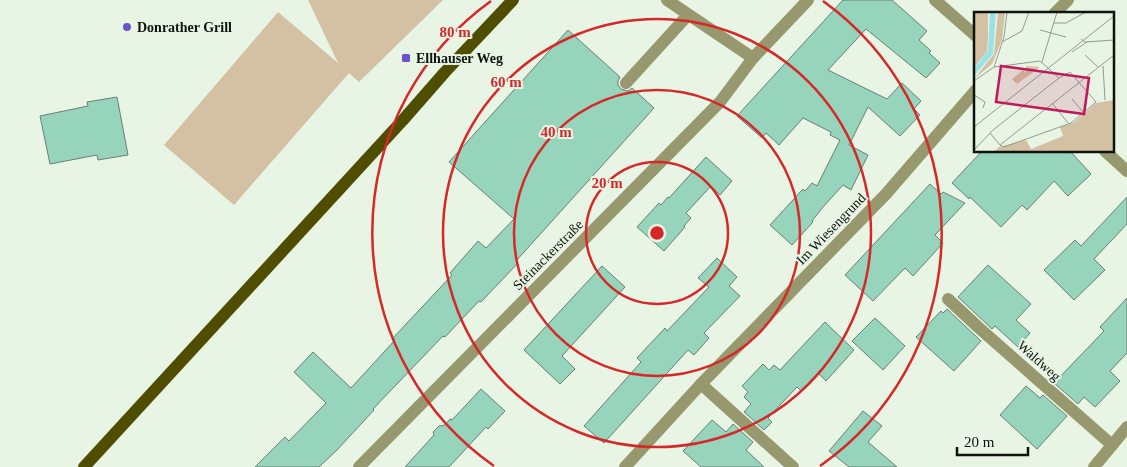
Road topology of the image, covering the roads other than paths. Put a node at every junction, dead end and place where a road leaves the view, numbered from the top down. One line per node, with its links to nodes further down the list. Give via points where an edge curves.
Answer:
1 (513, 0): 18 (main road)
2 (667, 0): 7 (street)
3 (808, 0): 9 (street, Steinackerstraße)
4 (935, 0): 8 (street)
5 (1068, 0): 6 (street)
6 (1056, 12)
7 (688, 15): 9 (street); 10 (street)
8 (974, 34)
9 (753, 58): 19 (street, Steinackerstraße, via 720,102)
10 (626, 83)
11 (974, 92): 15 (street, Im Wiesengrund, via 886,194)
12 (1106, 152): 13 (street)
13 (1127, 171)
14 (948, 299): 17 (street, Waldweg)
15 (701, 384): 20 (street, Im Wiesengrund); 21 (street)
16 (1127, 427): 17 (street)
17 (1112, 446): 22 (street)
18 (84, 467)
19 (358, 467)
20 (625, 467)
21 (793, 467)
22 (1094, 467)

